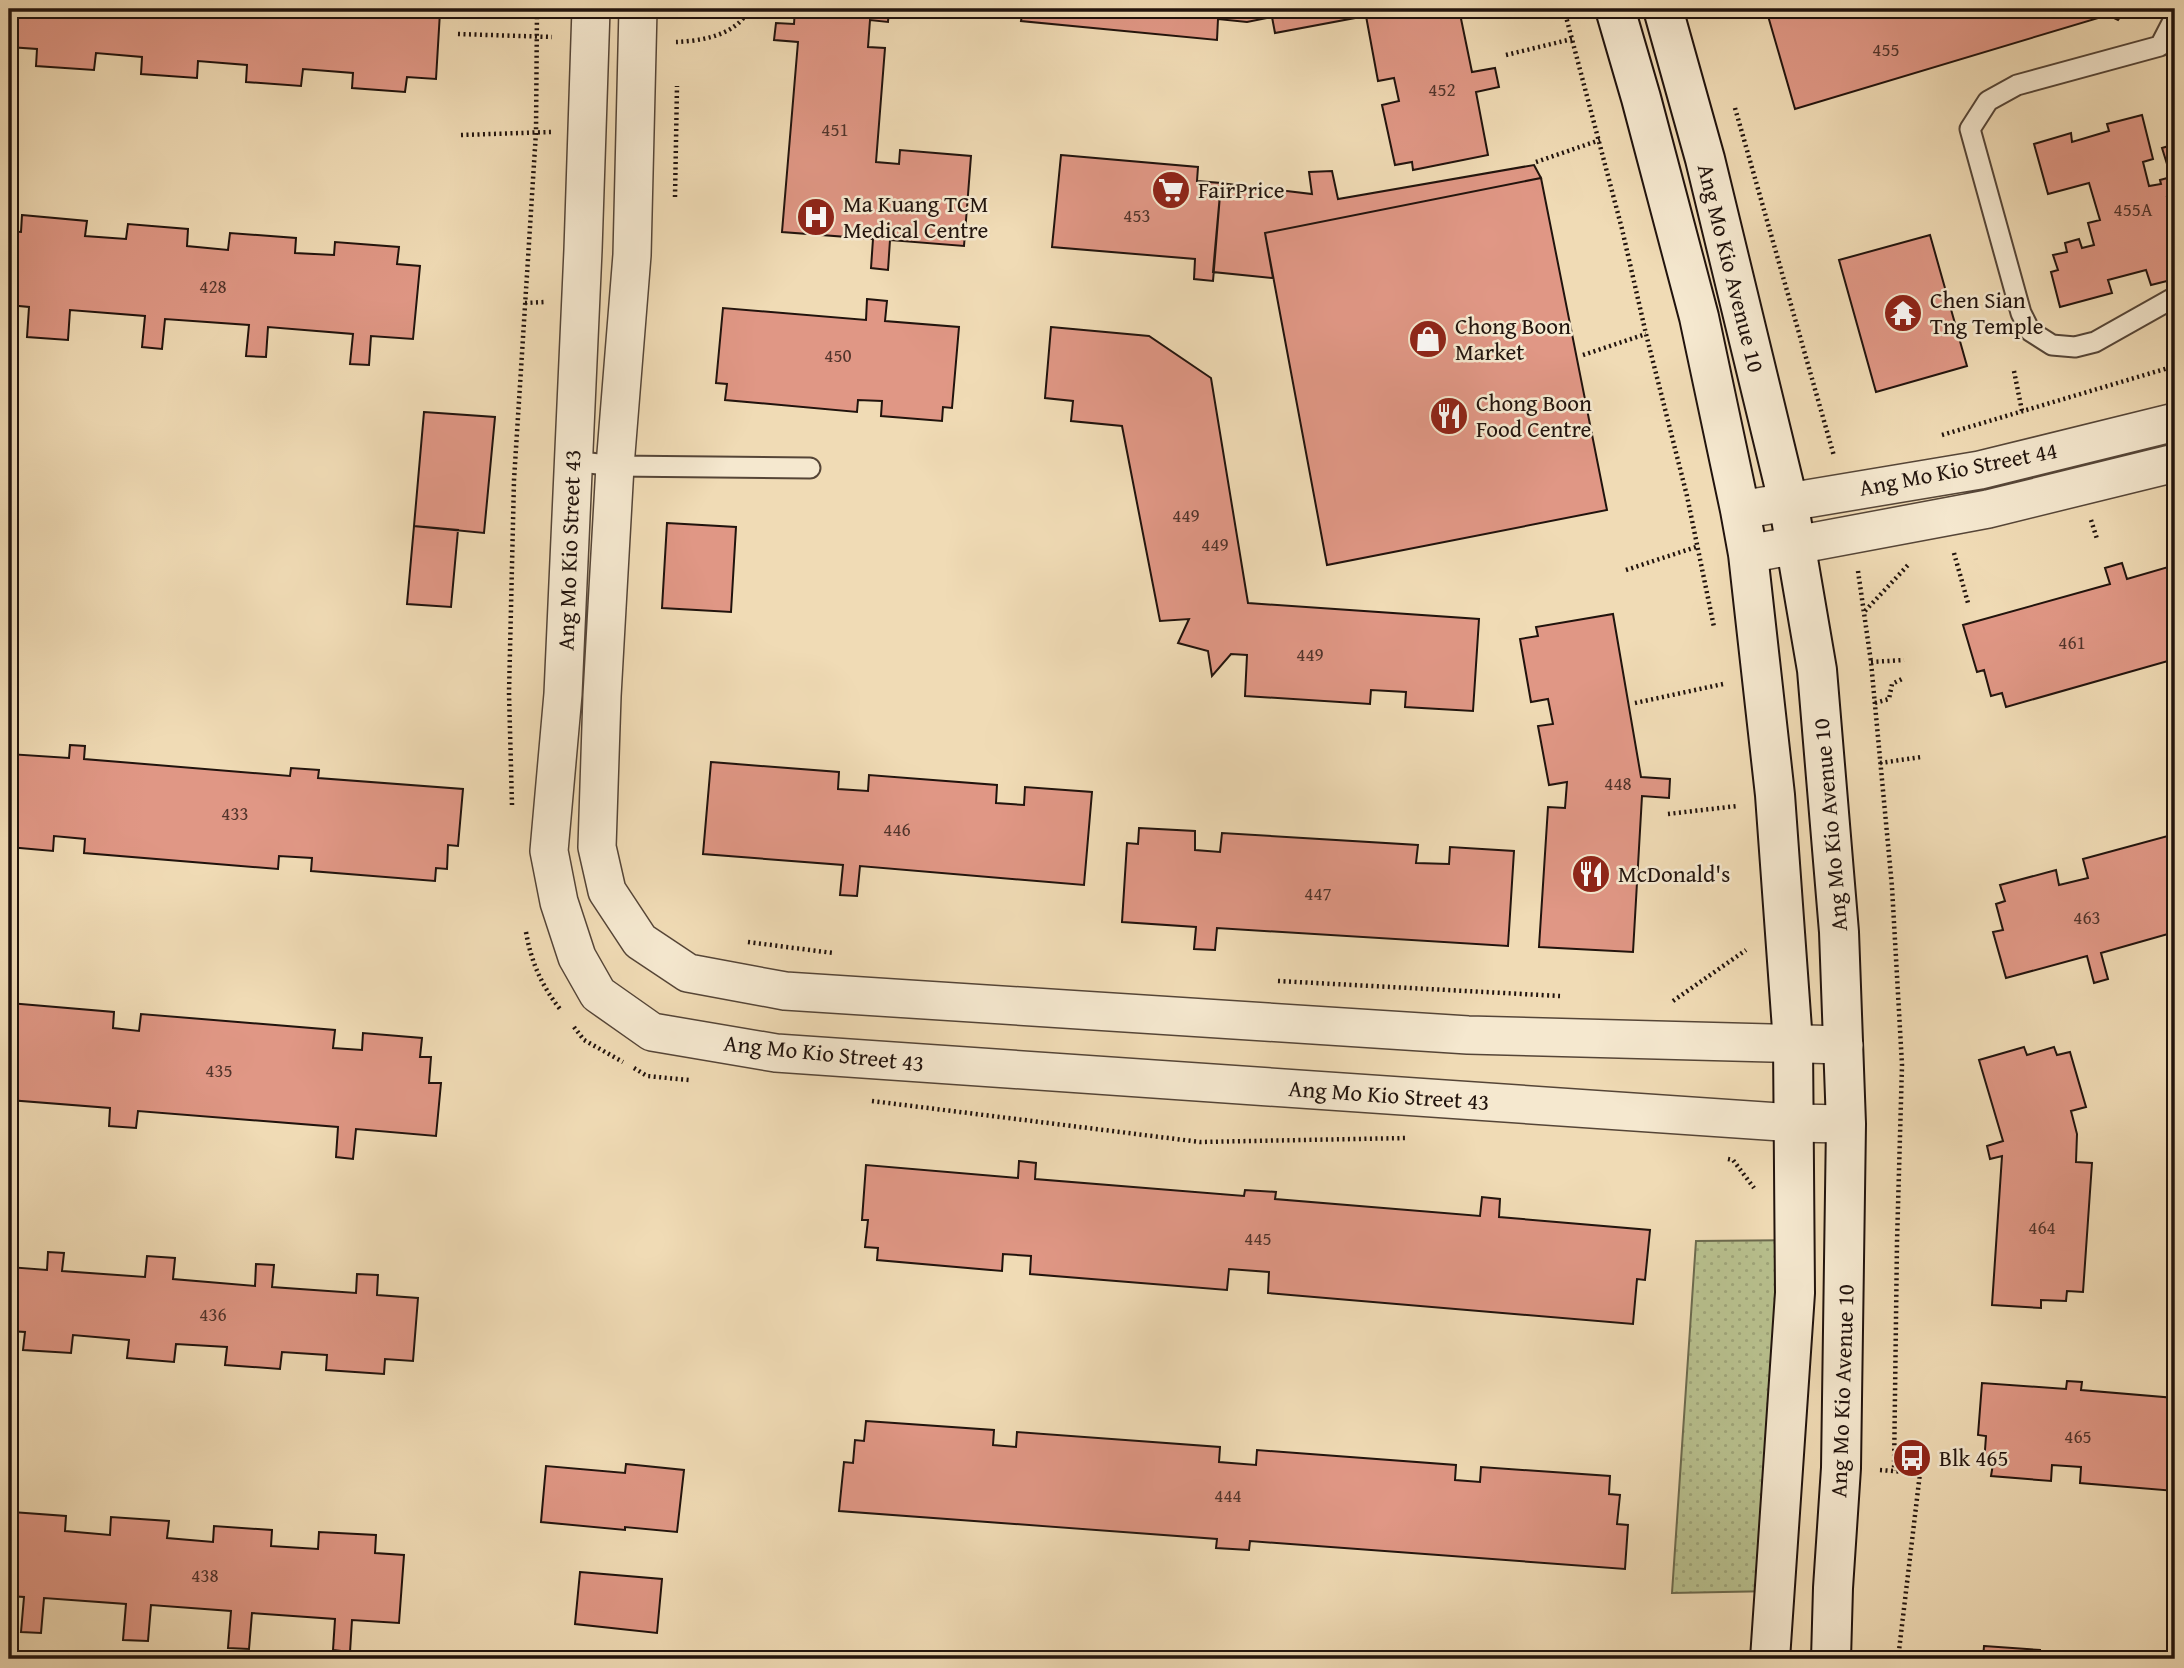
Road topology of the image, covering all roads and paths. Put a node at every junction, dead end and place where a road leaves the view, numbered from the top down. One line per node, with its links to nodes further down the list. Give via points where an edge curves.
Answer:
1 (537, 9): 10 (path)
2 (591, 9): 15 (street, Ang Mo Kio Street 43)
3 (638, 9): 31 (street, Ang Mo Kio Street 43, via 632,255)
4 (749, 9): 12 (path, via 745,18 719,36 678,42)
5 (1564, 9): 11 (path)
6 (1615, 9): 34 (main road, Ang Mo Kio Avenue 10, via 1699,317)
7 (1663, 9): 33 (main road, Ang Mo Kio Avenue 10, via 1705,159)
8 (2175, 17): 21 (lane, via 2160,46 2017,85 1988,101 1970,129 2021,313 2030,331 2052,345 2075,347 2095,342)
9 (458, 34): 10 (path)
10 (538, 36): 16 (path)
11 (1572, 39): 13 (path); 18 (path)
12 (678, 55)
13 (1506, 55)
14 (678, 82): 20 (path)
15 (587, 131): 16 (path); 29 (street, Ang Mo Kio Street 43)
16 (536, 132): 17 (path); 56 (path, via 514,480 509,692)
17 (461, 135)
18 (1600, 141): 19 (path); 22 (path)
19 (1536, 162)
20 (674, 199)
21 (2175, 297)
22 (1646, 334): 23 (path); 38 (path)
23 (1583, 355)
24 (2175, 366): 26 (path)
25 (2014, 371): 26 (path)
26 (2022, 412): 28 (path)
27 (2175, 422): 33 (street, Ang Mo Kio Street 44, via 1980,470)
28 (1930, 438)
29 (573, 461): 31 (lane); 50 (street, Ang Mo Kio Street 43)
30 (2175, 463): 37 (street, Ang Mo Kio Street 44, via 1987,509)
31 (615, 466): 32 (lane); 50 (street, Ang Mo Kio Street 43)
32 (810, 468)
33 (1788, 501): 34 (street, Ang Mo Kio Street 44); 37 (main road, Ang Mo Kio Avenue 10)
34 (1740, 510): 39 (main road, Ang Mo Kio Avenue 10)
35 (2089, 515): 36 (path)
36 (2097, 540)
37 (1797, 545): 39 (street, Ang Mo Kio Street 44); 68 (main road, Ang Mo Kio Avenue 10, via 1818,670)
38 (1696, 547): 41 (path); 45 (path)
39 (1748, 554): 67 (main road, Ang Mo Kio Avenue 10, via 1775,795)
40 (1918, 555): 44 (path)
41 (1626, 570)
42 (1962, 578): 43 (path)
43 (1968, 603)
44 (1864, 612)
45 (1717, 639)
46 (1904, 660): 47 (path)
47 (1871, 662)
48 (1724, 674): 51 (path, via 1725,684)
49 (1902, 680): 52 (path, via 1892,684 1889,699)
50 (583, 695): 67 (street, Ang Mo Kio Street 43, via 597,848 607,891 640,941 688,973 785,991 1468,1035); 71 (street, Ang Mo Kio Street 43, via 550,850 559,902 577,957 598,994 652,1032 776,1053)
51 (1635, 702)
52 (1875, 703)
53 (1921, 757): 54 (path)
54 (1880, 763)
55 (1749, 804): 57 (path)
56 (512, 812)
57 (1668, 814)
58 (526, 931): 65 (path, via 530,957)
59 (735, 941): 61 (path)
60 (1748, 948): 64 (path, via 1673,1001)
61 (842, 954)
62 (1267, 981): 63 (path)
63 (1572, 997)
64 (1662, 1001)
65 (562, 1012)
66 (570, 1021): 69 (path, via 584,1040 648,1076)
67 (1793, 1043): 68 (street, Ang Mo Kio Street 43); 71 (main road, Ang Mo Kio Avenue 10)
68 (1844, 1045): 72 (main road, Ang Mo Kio Avenue 10)
69 (698, 1081)
70 (870, 1101): 73 (path, via 1200,1142)
71 (1794, 1123): 72 (street, Ang Mo Kio Street 43); 75 (main road, Ang Mo Kio Avenue 10, via 1795,1293)
72 (1846, 1124): 74 (main road, Ang Mo Kio Avenue 10)
73 (1418, 1137)
74 (1841, 1468): 76 (main road, Ang Mo Kio Avenue 10); 77 (path, via 1920,1473)
75 (1770, 1659)
76 (1831, 1659)
77 (1898, 1659)

